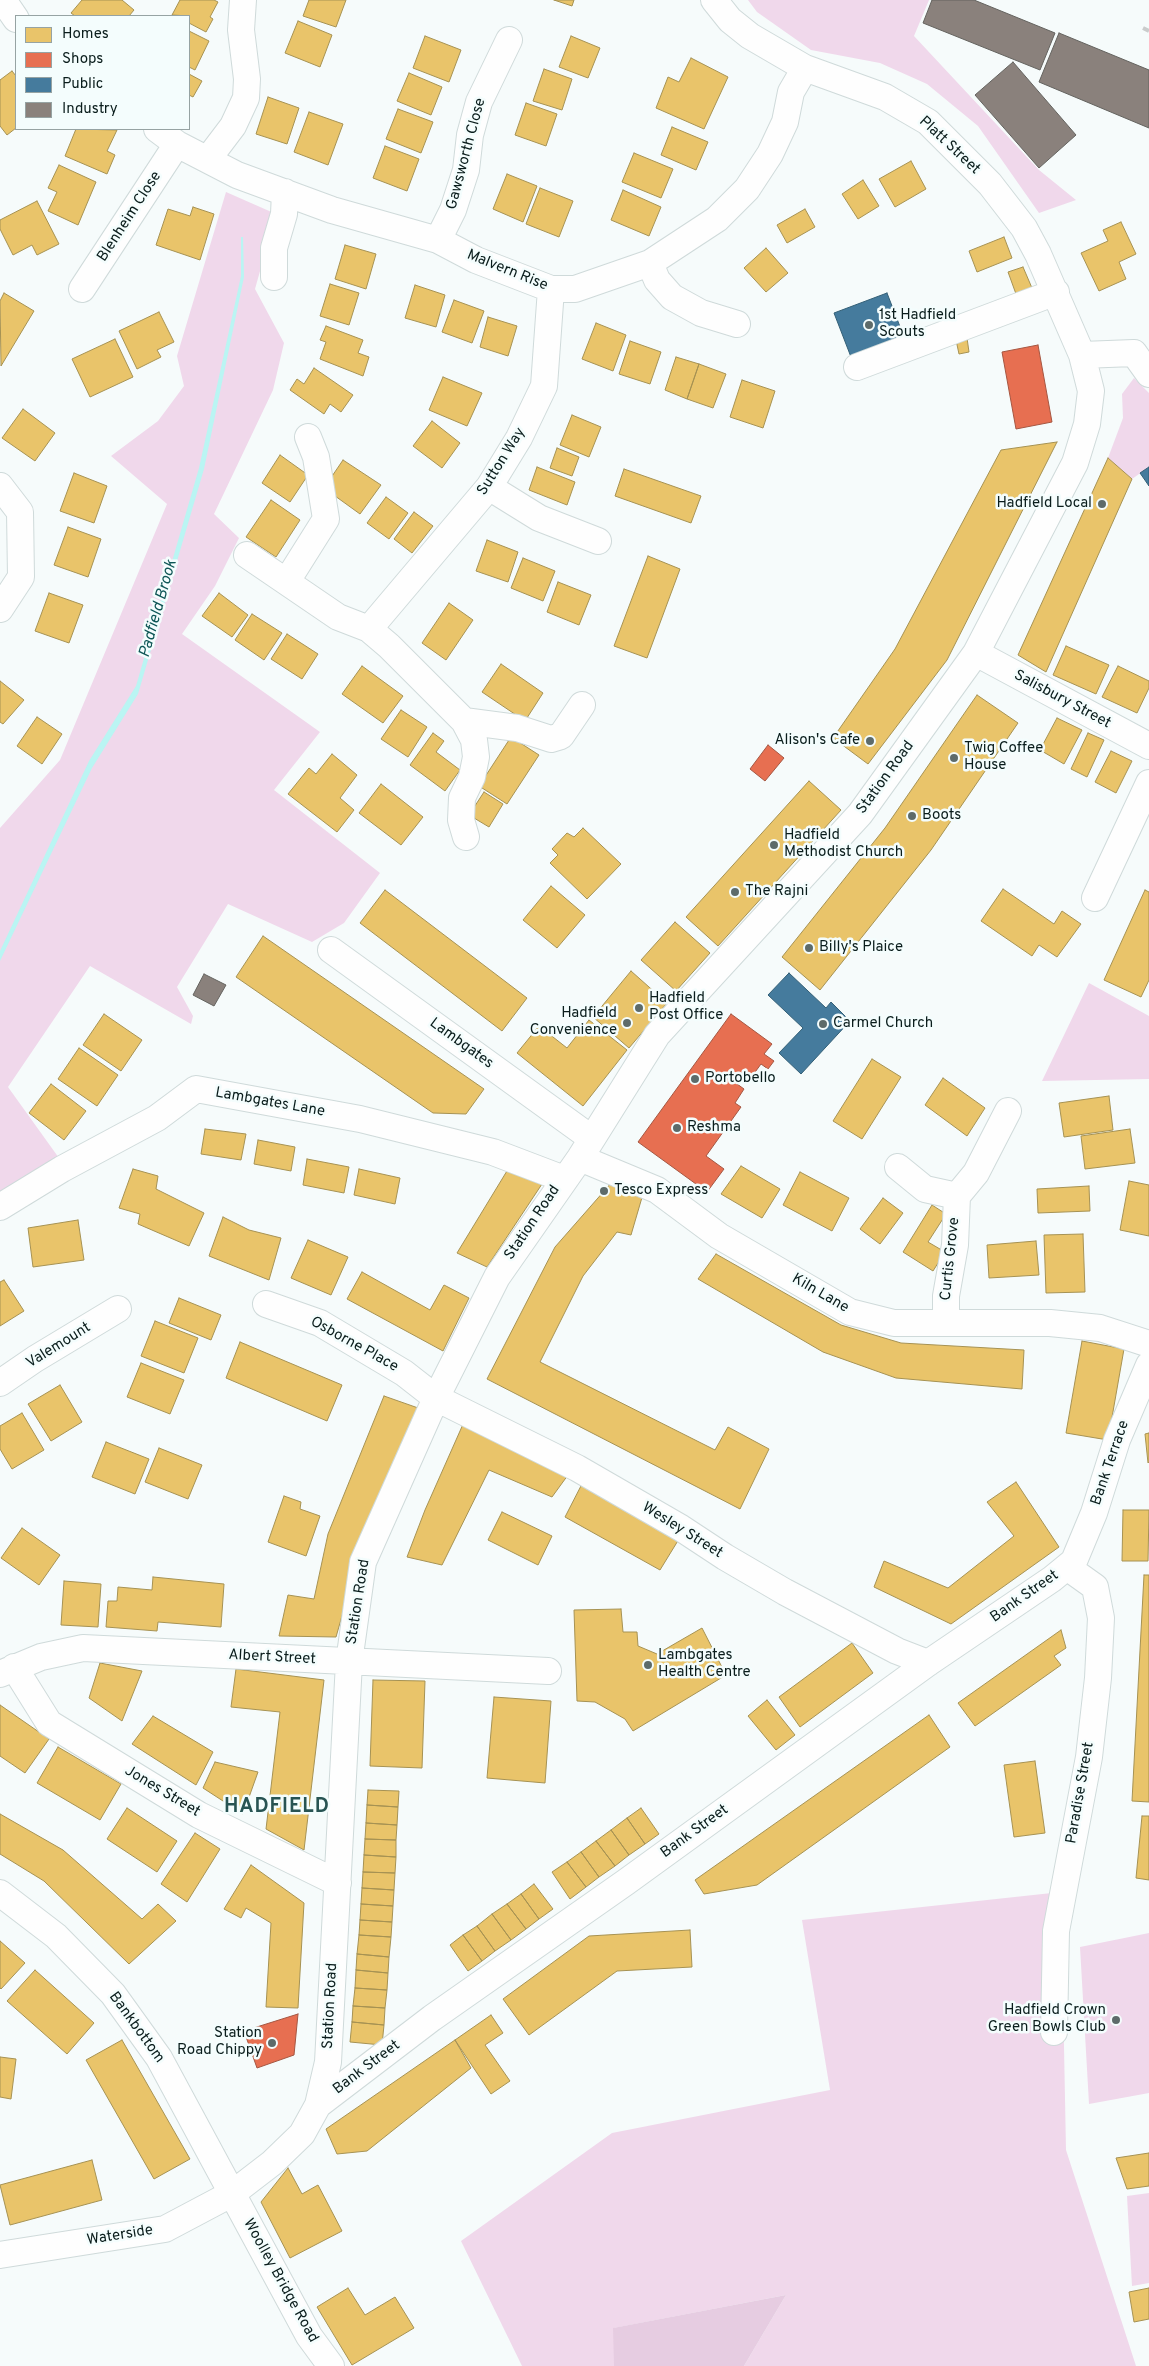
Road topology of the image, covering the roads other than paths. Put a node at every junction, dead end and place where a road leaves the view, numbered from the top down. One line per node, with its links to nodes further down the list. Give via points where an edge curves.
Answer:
1 (3, 0): 4 (street)
2 (243, 0): 8 (street, via 241,30 246,98 233,126)
3 (714, 0): 6 (street, Platt Street, via 730,20 750,36)
4 (15, 18)
5 (509, 40): 10 (street, Gawsworth Close, via 479,102 470,135 466,170 453,210)
6 (805, 68): 11 (street, Malvern Rise, via 791,92 784,122 770,154 747,189 717,219); 15 (street, Platt Street, via 885,97 928,122 990,184 1010,210 1038,254)
7 (167, 137): 8 (street, Malvern Rise); 13 (street, Blenheim Close)
8 (208, 159): 9 (street, Malvern Rise, via 235,174)
9 (285, 192): 10 (street, Malvern Rise, via 332,210); 12 (street, via 284,214 274,248)
10 (438, 240): 14 (street, Malvern Rise, via 476,260)
11 (650, 263): 14 (street, Malvern Rise, via 575,289); 16 (street, via 657,280 672,297 701,313)
12 (274, 277)
13 (82, 289)
14 (551, 289): 22 (street, Sutton Way, via 544,386 519,438)
15 (1056, 292): 17 (street, Platt Street); 18 (street)
16 (736, 324)
17 (1082, 355): 19 (street, via 1134,353); 28 (street, Station Road, via 1091,391 1087,424 1075,463)
18 (857, 367)
19 (1149, 374)
20 (308, 437): 25 (street, via 316,457 326,519)
21 (0, 486): 26 (street, via 20,512 21,577)
22 (489, 487): 23 (street, via 539,518); 27 (street, Sutton Way)
23 (598, 542)
24 (246, 555): 25 (street)
25 (287, 581): 27 (street, via 338,617)
26 (0, 609)
27 (369, 629): 30 (street)
28 (976, 654): 31 (street, Salisbury Street); 37 (street, Station Road, via 860,814 657,1035)
29 (582, 705): 30 (street, via 561,736 551,739 516,728)
30 (464, 721): 33 (street, via 474,740 476,758 472,777 462,798 461,820)
31 (1149, 746)
32 (1149, 783): 34 (street)
33 (466, 837)
34 (1096, 898)
35 (331, 950): 37 (street, Lambgates)
36 (1008, 1111): 40 (street, Curtis Grove, via 976,1173)
37 (585, 1148): 39 (street, Station Road); 44 (street, Kiln Lane, via 657,1190 719,1236 850,1312 894,1323)
38 (898, 1167): 40 (street, Curtis Grove, via 925,1189)
39 (564, 1179): 41 (street, Lambgates Lane, via 493,1152 360,1119 196,1089 157,1118 62,1169); 48 (street, Station Road, via 497,1277)
40 (957, 1196): 44 (street, Curtis Grove)
41 (0, 1208)
42 (266, 1304): 48 (street, Osborne Place, via 320,1323 404,1373)
43 (118, 1309): 47 (street, Valemount)
44 (946, 1323): 45 (street, Kiln Lane, via 1050,1323 1092,1327)
45 (1149, 1344)
46 (1149, 1365): 49 (street, Bank Terrace, via 1117,1440 1094,1513)
47 (0, 1384)
48 (436, 1398): 50 (street, Station Road, via 363,1562); 51 (street, Wesley Street, via 577,1468 785,1592)
49 (1071, 1564): 51 (street, Bank Street); 56 (street, Paradise Street, via 1095,1587 1100,1626 1089,1757 1056,1931)
50 (350, 1662): 52 (street, Albert Street, via 83,1648 41,1657); 53 (street, Albert Street); 54 (street, Station Road)
51 (928, 1663): 57 (street, Bank Street, via 432,2018)
52 (7, 1670): 54 (street, Jones Street, via 50,1723 199,1815)
53 (548, 1671)
54 (338, 1883): 57 (street, Station Road, via 328,2062)
55 (0, 1893): 58 (street, Bankbottom, via 56,1936 113,1994 159,2058)
56 (1054, 2032)
57 (318, 2105): 58 (street, Station Road, via 302,2134 272,2163)
58 (233, 2193): 59 (street, Waterside, via 166,2229); 60 (street, Woolley Bridge Road, via 309,2336)
59 (0, 2255)
60 (331, 2366)

